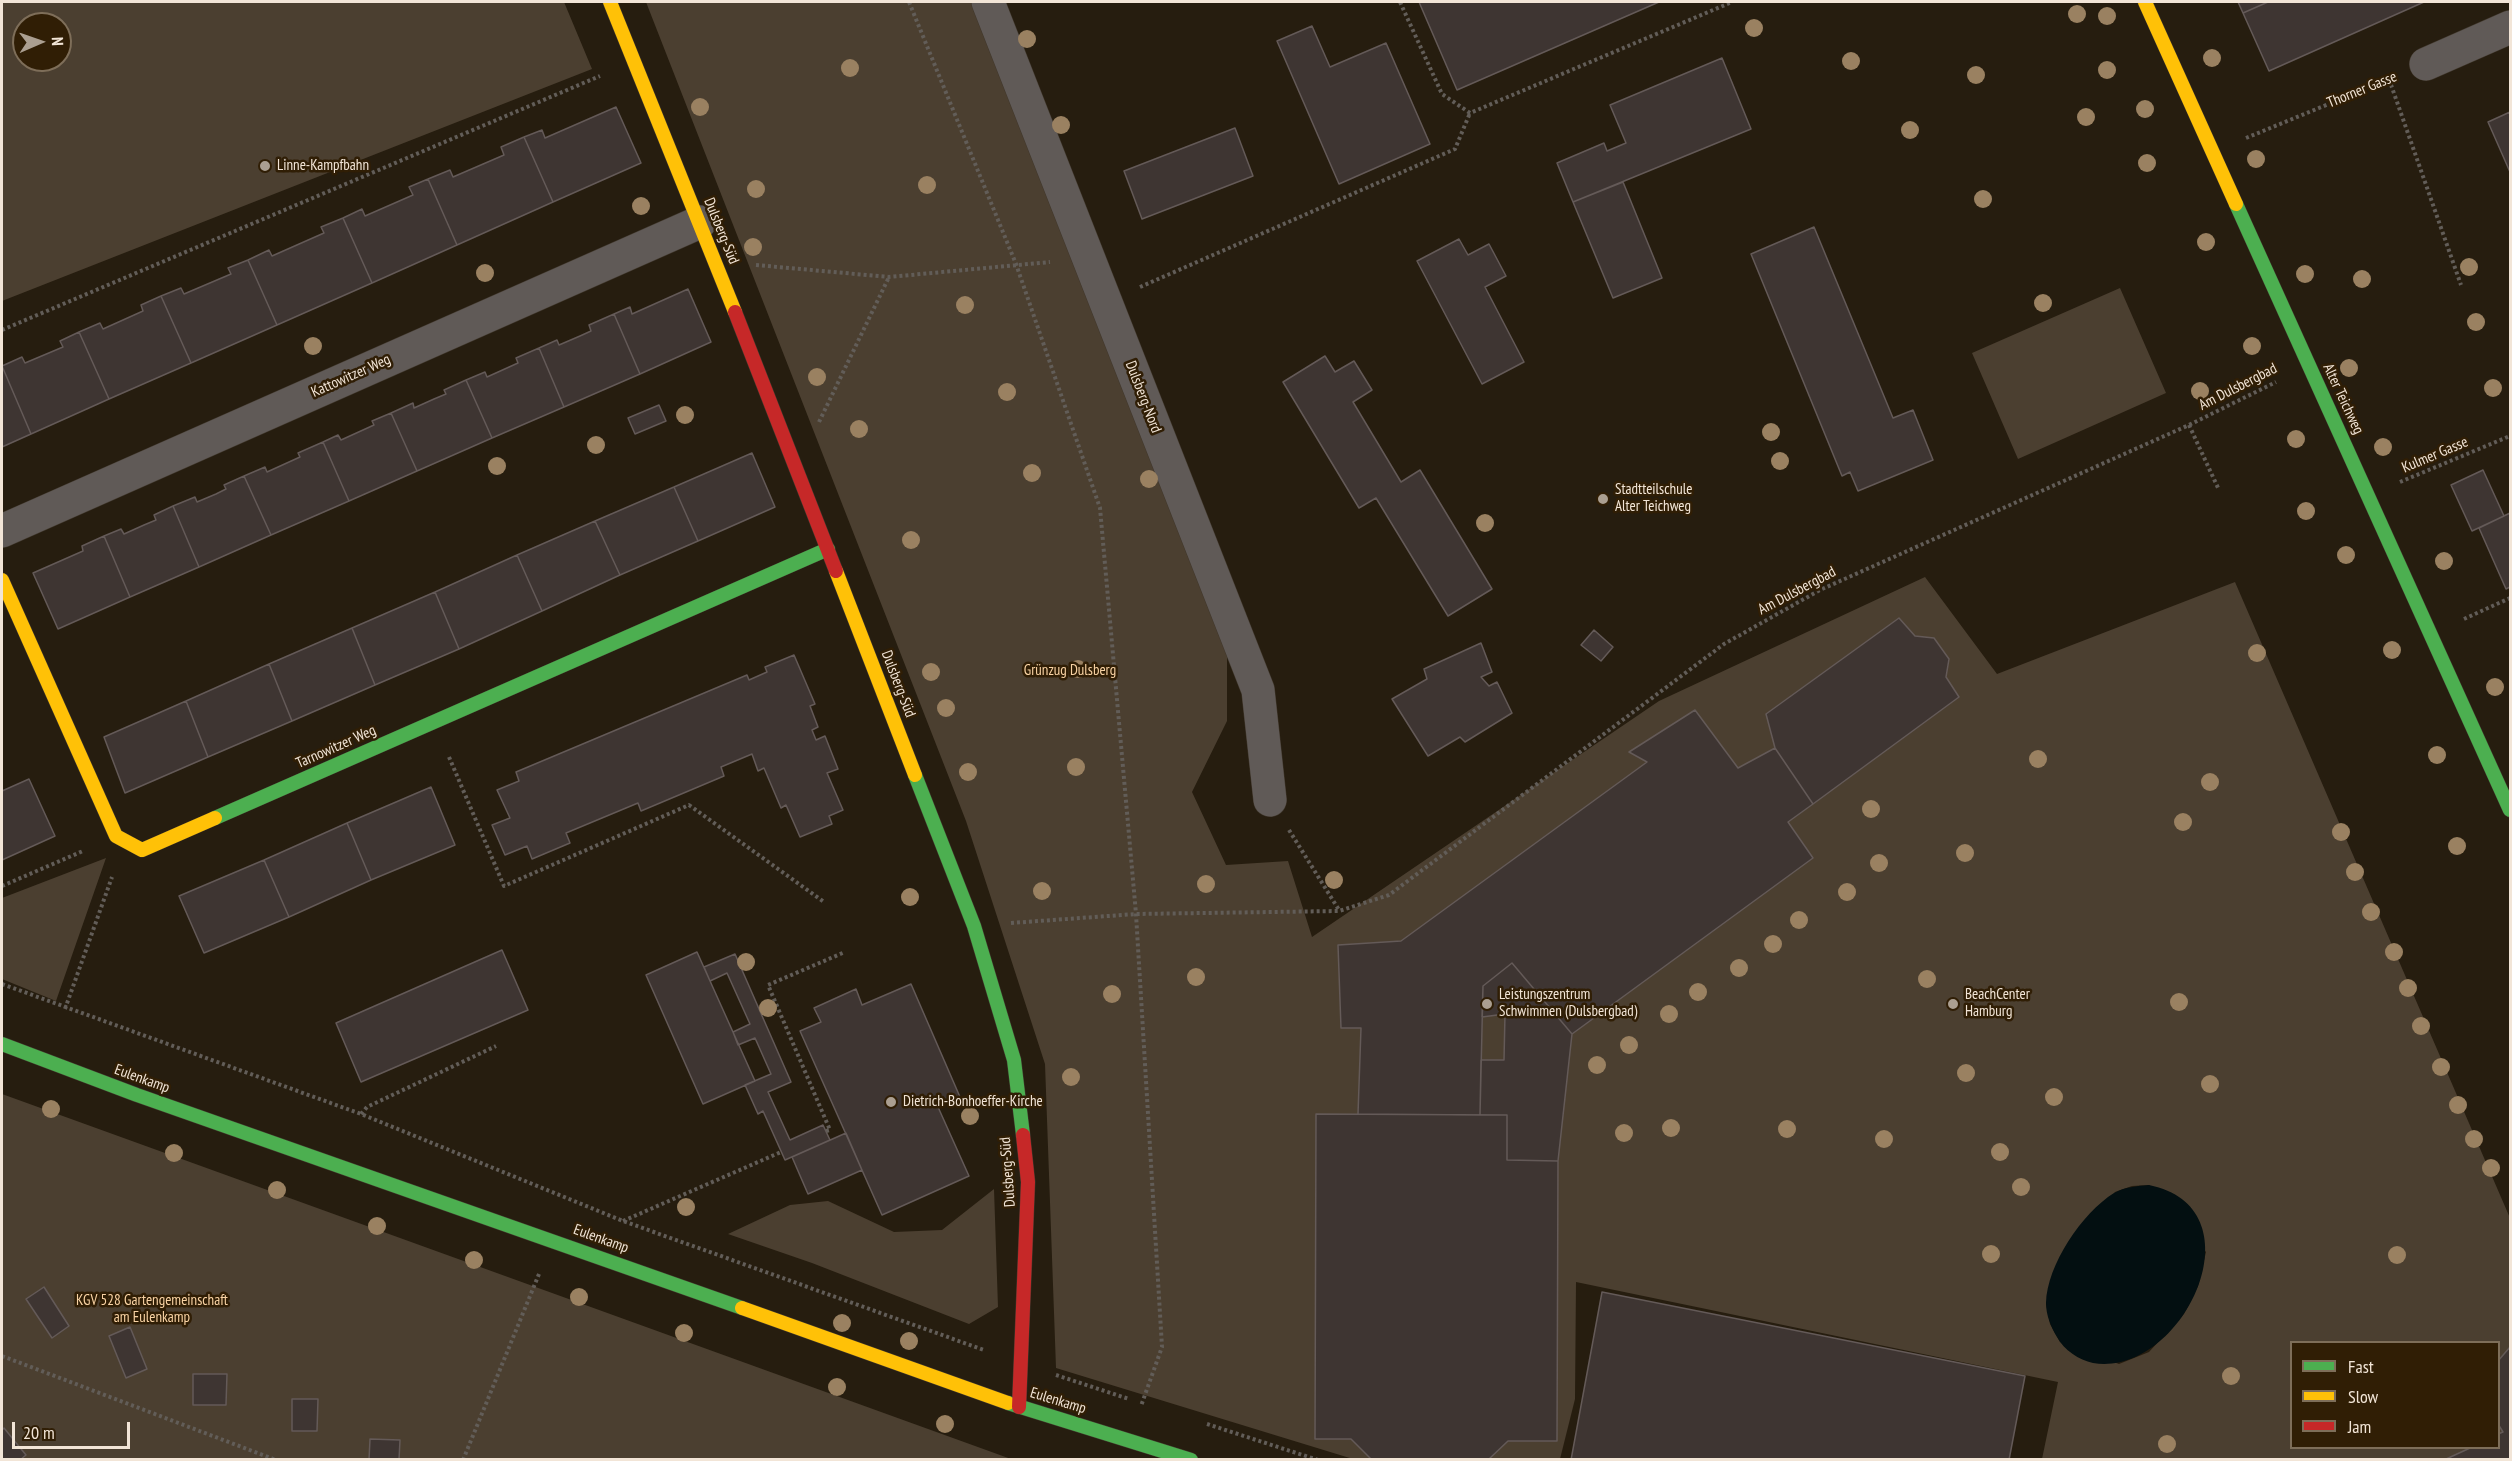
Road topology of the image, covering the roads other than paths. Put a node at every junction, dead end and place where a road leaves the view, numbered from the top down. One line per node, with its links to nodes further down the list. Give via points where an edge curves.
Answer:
1 (610, 2): 6 (street, Dulsberg-Süd)
2 (988, 2): 10 (street, Dulsberg-Nord, via 1258,690)
3 (2145, 2): 11 (street, Alter Teichweg)
4 (2511, 27): 5 (street)
5 (2426, 64)
6 (700, 222): 7 (street, Kattowitzer Weg); 8 (street, Dulsberg-Süd)
7 (2, 531)
8 (828, 549): 9 (street, Tarnowitzer Weg, via 142,850 116,836); 13 (street, Dulsberg-Süd, via 974,926 1014,1060 1028,1182)
9 (2, 580)
10 (1270, 800)
11 (2511, 810)
12 (2, 1044): 13 (street, Eulenkamp)
13 (1019, 1407): 14 (street, Eulenkamp)
14 (1191, 1460)

